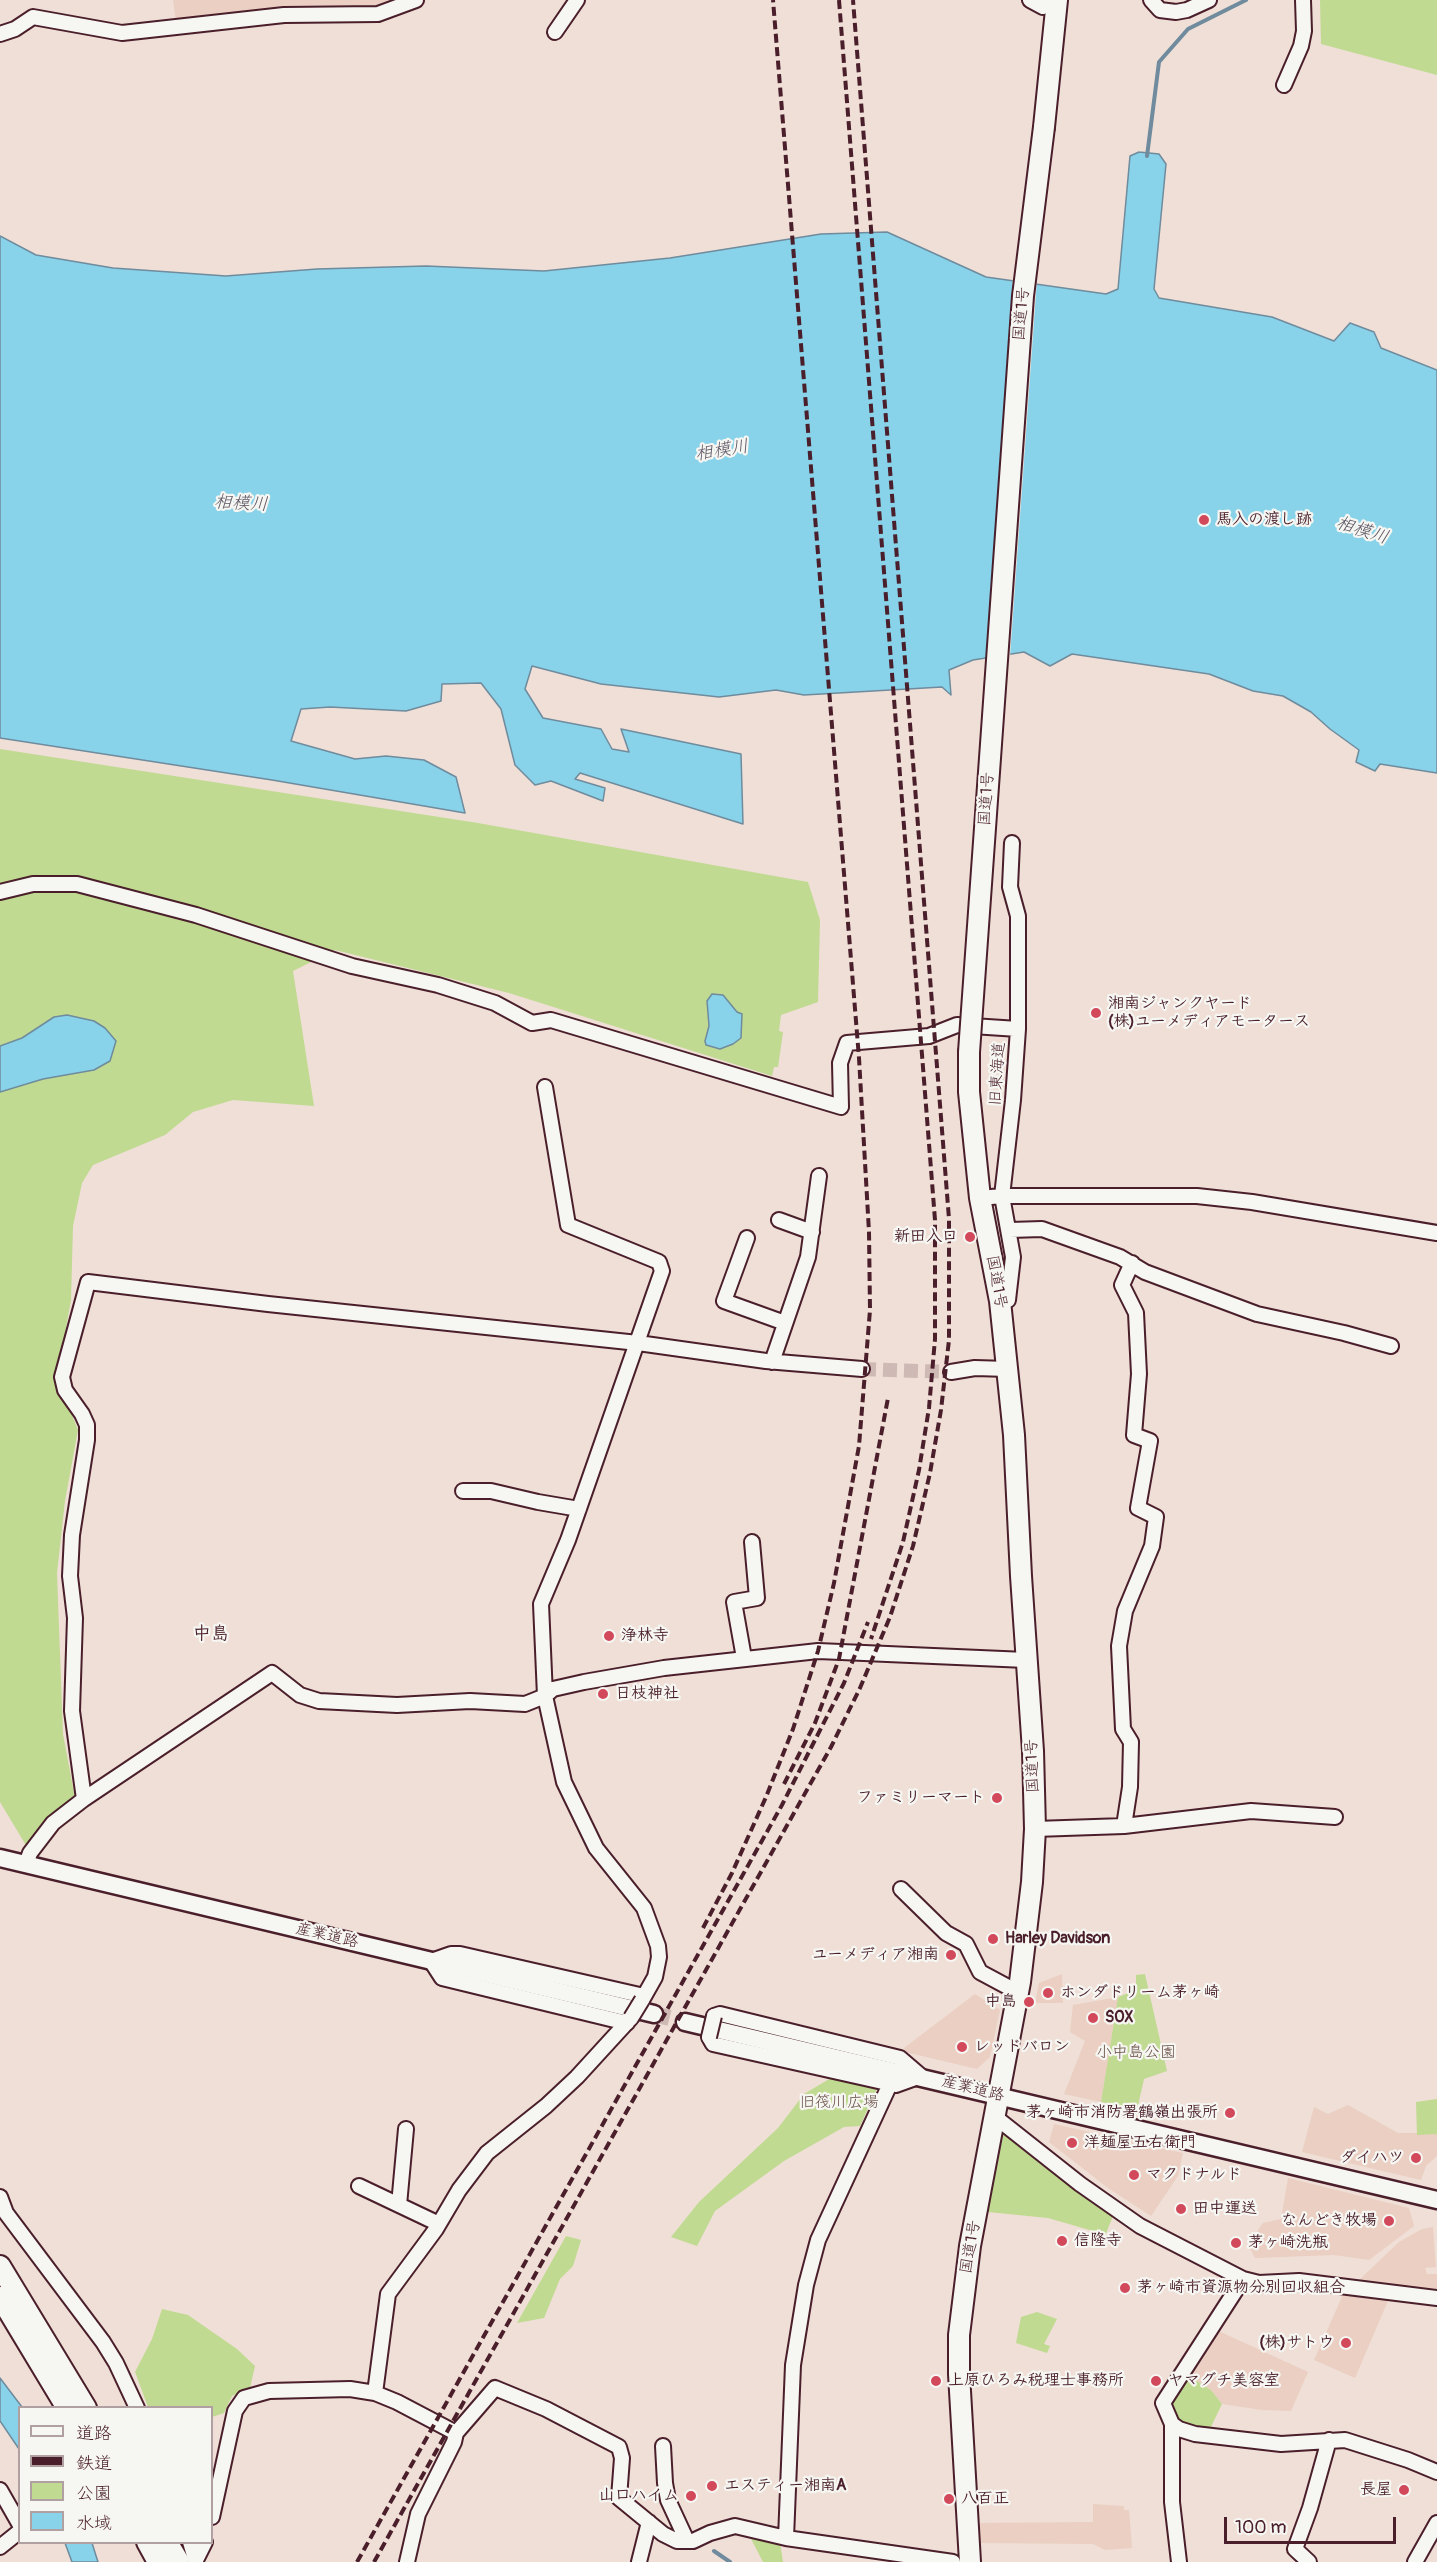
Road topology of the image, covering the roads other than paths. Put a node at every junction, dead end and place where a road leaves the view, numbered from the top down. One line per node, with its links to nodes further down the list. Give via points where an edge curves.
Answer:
1 (416, 0): 10 (street, via 378,14 284,15 122,33 33,17)
2 (578, 0): 9 (street)
3 (1030, 0): 4 (street, via 1043,7)
4 (1043, 0)
5 (1057, 0): 18 (highway, 国道1号, bridge, via 1023,296 969,1052 969,1092)
6 (1151, 0): 7 (street, via 1160,10 1176,12)
7 (1209, 0)
8 (1303, 0): 11 (street, via 1301,46)
9 (555, 32)
10 (0, 34)
11 (1284, 85)
12 (1012, 843): 14 (street, 旧東海道, via 1010,887 1018,915)
13 (0, 892): 14 (street, via 33,884 77,884 196,915 352,966 457,991 495,1003 532,1023 551,1020 841,1107 840,1063 847,1043 929,1036 957,1025)
14 (1018, 1029): 17 (street, 旧東海道)
15 (545, 1087): 27 (street, via 568,1225 659,1262 662,1271)
16 (819, 1176): 21 (street)
17 (1002, 1196): 18 (street); 20 (street, 旧東海道); 22 (street, via 1226,1198)
18 (980, 1198): 25 (highway, 国道1号)
19 (779, 1220): 21 (street)
20 (1010, 1230): 24 (street, via 1042,1229); 25 (street, 旧東海道, via 1012,1278 1008,1300)
21 (812, 1232): 26 (street, via 808,1257)
22 (1437, 1233)
23 (747, 1238): 26 (street, via 724,1301)
24 (1132, 1263): 28 (street, via 1145,1272 1257,1314); 41 (street, via 1122,1285 1136,1313 1139,1374 1134,1436 1150,1442 1138,1508 1156,1517 1152,1546 1125,1611 1119,1646 1123,1729 1131,1742)
25 (1000, 1301): 31 (highway, 国道1号)
26 (785, 1323): 29 (street)
27 (638, 1343): 29 (street); 34 (street); 39 (street, via 88,1282 63,1377 65,1390 87,1425 70,1576 75,1618 72,1711)
28 (1391, 1346)
29 (772, 1362): 30 (street)
30 (862, 1369)
31 (1008, 1369): 32 (street); 37 (highway, 国道1号)
32 (951, 1372)
33 (463, 1491): 34 (street, via 491,1491)
34 (579, 1509): 38 (street, via 541,1604)
35 (752, 1542): 36 (street, via 757,1598 734,1602)
36 (744, 1658): 37 (street, via 818,1651); 38 (street, via 584,1682 553,1689)
37 (1026, 1660): 42 (highway, 国道1号)
38 (545, 1696): 39 (street, via 525,1704 319,1701 300,1695 272,1673); 48 (street, via 564,1782 576,1811 596,1848 644,1908 652,1930 659,1957 655,1977)
39 (84, 1799): 44 (street, via 54,1823)
40 (1335, 1817): 41 (street, via 1251,1811)
41 (1124, 1826): 42 (street)
42 (1035, 1829): 47 (highway, 国道1号)
43 (0, 1858): 44 (main road, 産業道路)
44 (26, 1864): 46 (main road, 産業道路)
45 (901, 1889): 47 (street, via 946,1933 966,1944 980,1972)
46 (431, 1960): 48 (street, via 460,1954); 49 (main road, 産業道路); 50 (street, via 442,1978)
47 (1018, 1996): 54 (highway, 国道1号)
48 (643, 1998): 50 (street, bridge)
49 (654, 2014)
50 (629, 2021): 61 (street, via 546,2106 487,2153)
51 (685, 2022): 52 (main road, 産業道路)
52 (921, 2076): 53 (street); 53 (street, bridge, via 900,2058 720,2014 714,2016 709,2037 713,2044); 54 (main road, 産業道路)
53 (890, 2084): 81 (street, via 818,2240 805,2293 793,2365)
54 (998, 2096): 55 (highway, 国道1号); 59 (main road, 産業道路)
55 (994, 2116): 63 (street, via 1140,2226); 93 (highway, 国道1号, via 970,2246 959,2335)
56 (406, 2129): 60 (street)
57 (359, 2186): 60 (street)
58 (0, 2197): 69 (street, via 6,2213 103,2342)
59 (1437, 2199)
60 (399, 2205): 61 (street)
61 (439, 2224): 66 (street, via 388,2294)
62 (0, 2266): 68 (highway)
63 (1243, 2279): 65 (street, via 1259,2283 1299,2281); 70 (street, via 1163,2403)
64 (0, 2297): 67 (highway)
65 (1437, 2298)
66 (375, 2393): 71 (street); 76 (street, via 350,2389 269,2391 244,2398 235,2411)
67 (66, 2406)
68 (86, 2406)
69 (136, 2406)
70 (1172, 2424): 72 (street, via 1195,2434 1281,2444); 94 (street, via 1172,2502)
71 (456, 2433): 78 (street, via 495,2388 546,2409 619,2447 619,2498); 90 (street, via 418,2514)
72 (1329, 2440): 74 (street, via 1362,2444); 95 (street, via 1295,2549)
73 (663, 2446): 82 (street, via 668,2500)
74 (1437, 2472)
75 (0, 2490): 77 (street)
76 (213, 2512)
77 (18, 2522)
78 (650, 2522): 82 (street, via 677,2541); 91 (street)
79 (1437, 2523): 96 (street)
80 (18, 2533): 87 (street)
81 (786, 2538): 82 (street, via 735,2526); 92 (street)
82 (687, 2541)
83 (148, 2544): 89 (highway)
84 (169, 2544): 88 (highway)
85 (190, 2544): 88 (street)
86 (203, 2544): 88 (street)
87 (0, 2547)
88 (190, 2561)
89 (159, 2562)
90 (407, 2562)
91 (639, 2562)
92 (953, 2562)
93 (970, 2562)
94 (1179, 2562)
95 (1309, 2562)
96 (1415, 2562)

